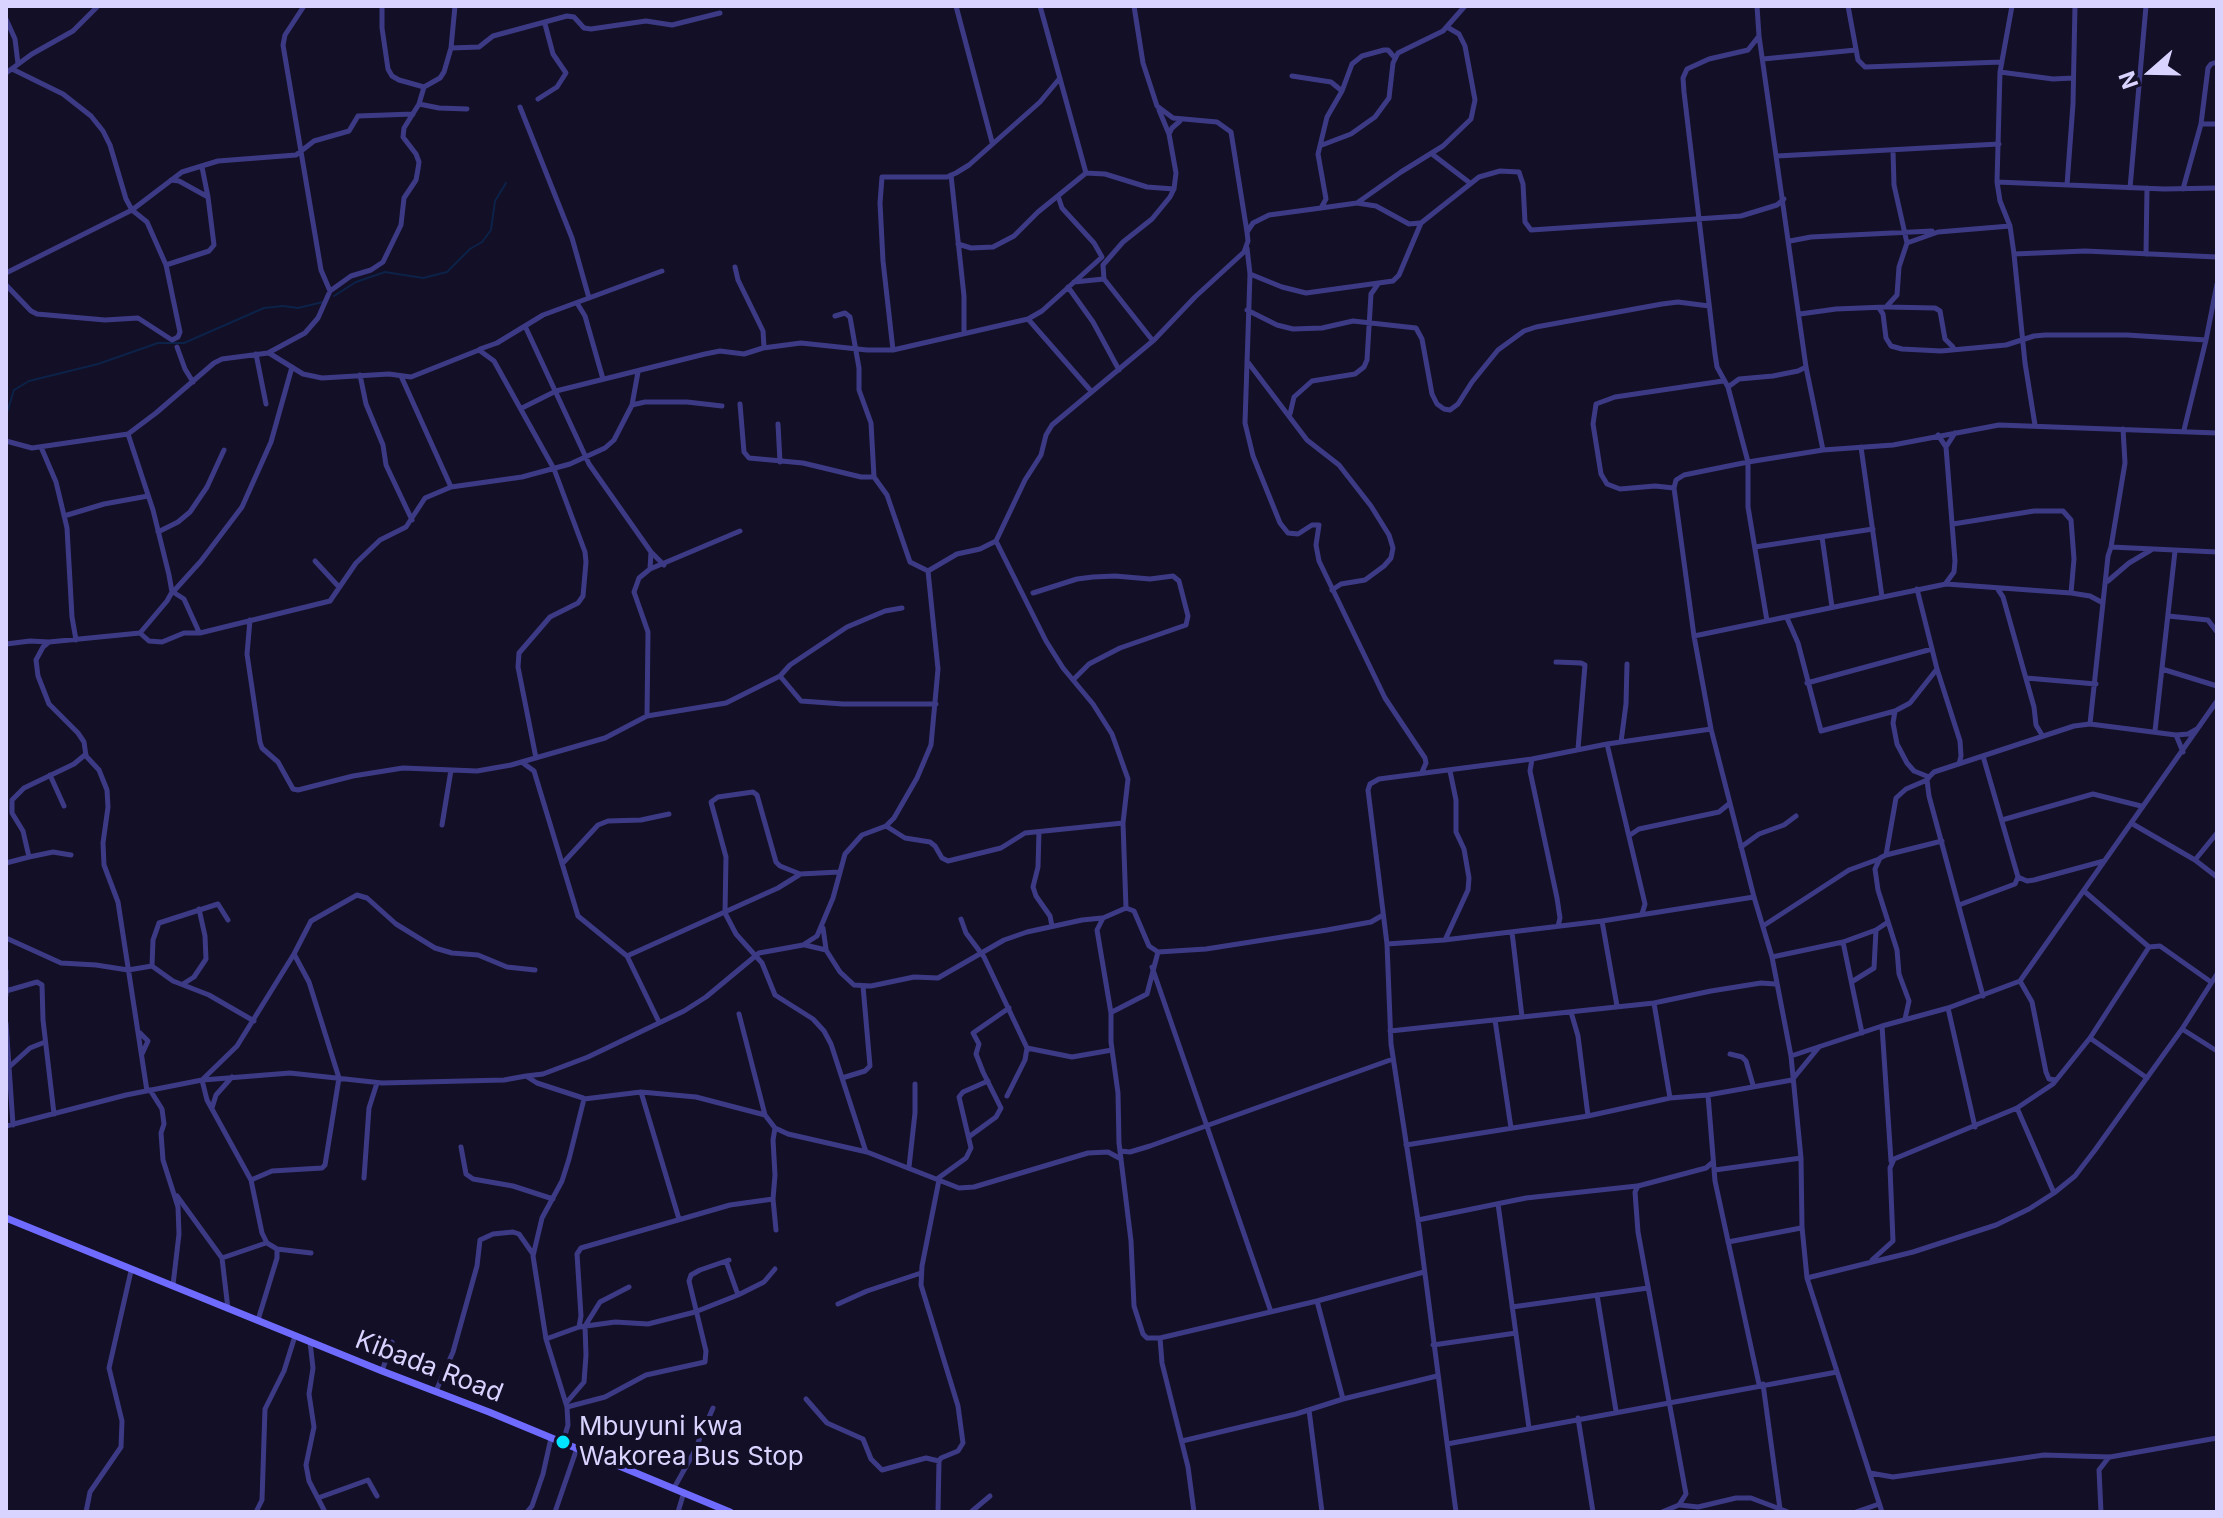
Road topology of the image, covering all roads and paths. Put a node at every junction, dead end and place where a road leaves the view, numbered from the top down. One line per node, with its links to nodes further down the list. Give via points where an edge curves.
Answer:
1 (98, 6): 26 (street, via 73,31)
2 (304, 6): 46 (street, via 283,45)
3 (382, 6): 31 (street, via 388,69 392,76)
4 (455, 6): 19 (street)
5 (956, 6): 43 (street)
6 (1040, 6): 29 (street)
7 (1134, 6): 35 (street, via 1143,63)
8 (1465, 6): 17 (street)
9 (1757, 6): 18 (street)
10 (1848, 6): 21 (street)
11 (2012, 6): 24 (street)
12 (2075, 6): 30 (street)
13 (2146, 6): 57 (street)
14 (720, 13): 16 (street, via 672,25 646,21 591,29 570,16)
15 (6, 19): 26 (street, via 15,39)
16 (545, 24): 19 (street, via 493,36 479,47); 33 (street, via 553,54 566,73 557,87)
17 (1447, 27): 23 (street); 48 (street, via 1465,46 1474,112)
18 (1759, 36): 20 (street); 22 (street)
19 (451, 48): 31 (street, via 444,72)
20 (1748, 50): 22 (street); 68 (street, via 1693,64 1683,78)
21 (1856, 50): 22 (street); 24 (street, via 1865,67)
22 (1763, 56): 49 (street)
23 (1395, 58): 32 (street, via 1384,50 1357,59); 45 (street, via 1392,88 1375,117)
24 (2002, 62): 27 (street)
25 (2217, 62): 40 (street, via 2208,68)
26 (12, 69): 67 (street, via 63,94 91,116 110,145)
27 (2000, 72): 30 (street); 44 (street)
28 (1292, 76): 32 (street, via 1331,82)
29 (1060, 78): 43 (street); 51 (street)
30 (2073, 78): 56 (street)
31 (424, 87): 34 (street)
32 (1342, 91): 45 (street, via 1327,117)
33 (538, 99)
34 (419, 104): 37 (street); 38 (street)
35 (1157, 106): 39 (street); 42 (street)
36 (520, 107): 94 (street, via 572,238)
37 (467, 109)
38 (413, 114): 46 (street, via 358,116 349,131); 92 (street, via 403,137 416,154 418,169 389,251 376,267)
39 (1181, 121): 42 (street); 71 (street, via 1217,122 1231,132)
40 (2201, 124): 41 (street); 61 (street)
41 (2217, 124)
42 (1169, 134): 60 (street)
43 (992, 143): 52 (street)
44 (1999, 144): 47 (street); 54 (street)
45 (1322, 145): 66 (street, via 1318,160 1326,199)
46 (302, 150): 50 (street, via 291,156); 92 (street, via 321,270)
47 (1893, 151): 49 (street); 73 (street)
48 (1432, 154): 55 (street); 65 (street)
49 (1777, 156): 64 (street)
50 (202, 167): 53 (street); 63 (street)
51 (1086, 173): 60 (street); 62 (street)
52 (951, 175): 76 (street); 113 (street, via 881,180)
53 (168, 180): 63 (street); 67 (street)
54 (1997, 182): 56 (street); 70 (street)
55 (1470, 183): 68 (street, via 1489,172 1519,172 1525,222 1531,230); 69 (street)
56 (2067, 185): 57 (street)
57 (2130, 188): 58 (street)
58 (2147, 188): 61 (street); 79 (street)
59 (2217, 188): 61 (street)
60 (1174, 189): 86 (street, via 1152,219 1108,258)
61 (2183, 189)
62 (1058, 195): 76 (street, via 1014,236 993,247); 90 (street, via 1062,208 1102,257)
63 (208, 197): 81 (street, via 212,248)
64 (1784, 199): 68 (street, via 1741,216); 74 (street)
65 (1357, 203): 66 (street); 69 (street, via 1376,206 1409,224)
66 (1321, 208): 71 (street, via 1259,218)
67 (132, 210): 81 (street, via 147,222); 84 (street)
68 (1699, 220): 96 (street)
69 (1421, 223): 87 (street, via 1399,275)
70 (2010, 226): 72 (street); 78 (street)
71 (1247, 232): 77 (street)
72 (1938, 232): 73 (street); 75 (street)
73 (1905, 233): 74 (street); 75 (street)
74 (1790, 241): 99 (street)
75 (1907, 243): 97 (street, via 1897,295)
76 (958, 244): 104 (street)
77 (1247, 244): 85 (street); 107 (street)
78 (2014, 254): 79 (street); 105 (street)
79 (2146, 254): 80 (street)
80 (2217, 257)
81 (166, 265): 89 (street, via 180,332 172,340 138,318 37,314)
82 (735, 267): 109 (street, via 763,331)
83 (662, 271): 94 (street)
84 (6, 273)
85 (1250, 274): 91 (street, via 1306,293); 98 (street)
86 (1104, 279): 90 (street); 107 (street)
87 (1379, 284): 91 (street); 93 (street)
88 (2217, 284): 106 (street)
89 (6, 285)
90 (1070, 285): 101 (street); 119 (street)
91 (1362, 286): 93 (street)
92 (330, 291): 114 (street, via 314,325)
93 (1371, 294): 102 (street)
94 (589, 298): 95 (street)
95 (577, 303): 103 (street); 123 (street)
96 (1709, 306): 102 (street, via 1662,304 1524,331 1498,350 1450,410 1437,404 1432,394 1420,332); 124 (street)
97 (1883, 307): 99 (street); 110 (street, via 1935,308 1945,339); 110 (street, via 1891,346)
98 (1247, 310): 102 (street, via 1293,329); 116 (street)
99 (1800, 314): 118 (street)
100 (835, 316): 111 (street, via 849,314)
101 (1028, 319): 104 (street); 128 (street)
102 (1369, 321): 134 (street, via 1364,367 1355,374 1312,381 1294,397)
103 (525, 326): 112 (street); 127 (street)
104 (964, 332): 113 (street)
105 (2022, 339): 106 (street, via 2127,335); 110 (street); 136 (street)
106 (2206, 340): 138 (street)
107 (1153, 341): 119 (street)
108 (177, 347): 125 (street)
109 (763, 348): 111 (street, via 801,343); 120 (street, via 744,354 720,351)
110 (1954, 348)
111 (855, 349): 113 (street); 153 (street, via 859,390 871,423)
112 (479, 350): 122 (street, via 420,375); 133 (street, via 494,361)
113 (893, 350)
114 (268, 353): 115 (street); 117 (street)
115 (256, 354): 125 (street, via 222,359); 129 (street)
116 (1246, 360): 134 (street); 181 (street, via 1245,423 1253,456 1288,533 1319,525 1316,552)
117 (292, 367): 121 (street, via 313,378); 183 (street, via 271,442 242,507)
118 (1806, 367): 126 (street, via 1739,379); 148 (street)
119 (1119, 370): 128 (street)
120 (638, 372): 123 (street); 131 (street)
121 (360, 375): 122 (street); 158 (street, via 386,465)
122 (401, 376): 154 (street)
123 (603, 379): 127 (street)
124 (1723, 381): 126 (street); 155 (street, via 1596,404 1593,424 1607,484 1620,489)
125 (193, 382): 141 (street)
126 (1728, 387): 151 (street)
127 (556, 391): 133 (street); 149 (street)
128 (1091, 391): 164 (street, via 1052,425)
129 (266, 404)
130 (740, 404): 150 (street, via 744,452 753,460)
131 (632, 405): 132 (street); 149 (street, via 614,440)
132 (722, 406)
133 (522, 408): 152 (street)
134 (1290, 415): 181 (street, via 1307,440 1328,455 1364,497 1393,548 1391,558 1365,580)
135 (778, 424): 150 (street)
136 (2035, 425): 137 (street); 139 (street)
137 (2123, 429): 138 (street); 166 (street, via 2125,463)
138 (2184, 430): 140 (street)
139 (1955, 433): 142 (street); 146 (street)
140 (2217, 433)
141 (128, 434): 144 (street); 156 (street)
142 (1938, 435): 145 (street); 146 (street)
143 (6, 441): 144 (street)
144 (41, 447): 157 (street)
145 (1861, 447): 148 (street); 160 (street)
146 (1946, 447): 159 (street)
147 (224, 450): 162 (street, via 190,512)
148 (1823, 450): 151 (street)
149 (585, 456): 152 (street); 169 (street)
150 (780, 462): 153 (street)
151 (1748, 462): 155 (street, via 1684,475); 165 (street)
152 (554, 469): 154 (street); 230 (street, via 585,552 586,585 578,603 550,617 519,653)
153 (874, 477): 174 (street, via 887,495 910,562)
154 (451, 487): 158 (street, via 425,498)
155 (1674, 488): 199 (street)
156 (148, 496): 157 (street); 162 (street)
157 (64, 516): 200 (street)
158 (412, 520): 177 (street, via 372,547)
159 (1953, 524): 176 (street, via 1954,572); 185 (street, via 2063,511 2071,520)
160 (1873, 529): 163 (street); 187 (street)
161 (740, 531): 172 (street)
162 (158, 532): 183 (street)
163 (1822, 537): 165 (street); 190 (street)
164 (996, 541): 174 (street); 210 (street, via 1046,641)
165 (1755, 547): 195 (street)
166 (2111, 547): 167 (street); 175 (street)
167 (2151, 550): 168 (street); 175 (street)
168 (2175, 551): 170 (street); 192 (street)
169 (651, 552): 172 (street); 173 (street)
170 (2217, 552)
171 (315, 561): 177 (street)
172 (664, 565): 173 (street)
173 (650, 569): 217 (street, via 634,592 648,632)
174 (928, 571): 215 (street, via 938,669)
175 (2107, 582): 182 (street)
176 (1946, 584): 178 (street); 180 (street)
177 (339, 587): 194 (street, via 330,601)
178 (1996, 587): 179 (street); 188 (street)
179 (2011, 588): 185 (street); 188 (street)
180 (1917, 589): 187 (street); 203 (street)
181 (1332, 590): 237 (street, via 1385,698 1425,758)
182 (2106, 590): 186 (street); 189 (street)
183 (172, 592): 197 (street); 198 (street, via 184,599)
184 (1033, 593): 210 (street, via 1077,579 1173,576 1179,581 1186,625 1120,648 1089,664)
185 (2071, 593): 186 (street)
186 (2091, 596): 189 (street)
187 (1882, 597): 190 (street)
188 (2003, 597): 209 (street)
189 (2103, 603): 212 (street)
190 (1832, 607): 193 (street)
191 (902, 608): 208 (street, via 838,632)
192 (2168, 616): 196 (street, via 2208,620); 207 (street)
193 (1787, 618): 195 (street); 211 (street)
194 (250, 620): 198 (street); 234 (street, via 247,654 260,742 293,789 403,768)
195 (1767, 621): 199 (street)
196 (2217, 632)
197 (140, 633): 198 (street, via 155,642); 200 (street)
198 (200, 633)
199 (1694, 636): 220 (street)
200 (76, 640): 201 (street)
201 (49, 642): 202 (street); 228 (street, via 36,660 38,676 49,704 84,742)
202 (6, 644)
203 (1932, 649): 206 (street); 211 (street)
204 (1556, 662): 226 (street, via 1585,665)
205 (1627, 664): 224 (street)
206 (1937, 669): 216 (street, via 1910,703); 233 (street, via 1960,741)
207 (2162, 669): 213 (street); 221 (street)
208 (780, 676): 215 (street, via 801,701); 217 (street, via 726,703)
209 (2026, 678): 212 (street); 222 (street)
210 (1073, 680): 246 (street, via 1112,734 1125,769)
211 (1807, 683): 216 (street, via 1821,731)
212 (2096, 684): 218 (street)
213 (2217, 686)
214 (2217, 701): 219 (street)
215 (936, 704): 249 (street, via 924,764)
216 (1895, 711): 239 (street, via 1900,751 1914,771)
217 (647, 716): 230 (street, via 605,738)
218 (2090, 724): 221 (street); 222 (street)
219 (2198, 728): 223 (street); 227 (street)
220 (1711, 729): 224 (street); 240 (street)
221 (2155, 731): 223 (street)
222 (2042, 735): 229 (street)
223 (2176, 735): 227 (street)
224 (1621, 742): 225 (street)
225 (1607, 744): 226 (street); 252 (street)
226 (1578, 749): 231 (street)
227 (2183, 752): 242 (street)
228 (86, 754): 238 (street); 302 (street, via 107,790 104,865 118,902)
229 (1983, 756): 233 (street); 245 (street)
230 (537, 758): 232 (street); 235 (street)
231 (1532, 759): 236 (street); 282 (street)
232 (522, 763): 234 (street); 235 (street)
233 (1958, 764): 239 (street)
234 (451, 770): 248 (street)
235 (534, 771): 262 (street)
236 (1450, 771): 237 (street); 288 (street, via 1456,832 1469,878)
237 (1422, 773): 275 (street, via 1374,780 1368,790)
238 (50, 775): 241 (street); 256 (street, via 12,800)
239 (1928, 778): 253 (street); 257 (street, via 1896,798)
240 (1730, 803): 252 (street, via 1719,812 1639,829); 254 (street)
241 (64, 806)
242 (2141, 806): 245 (street, via 2093,794); 247 (street)
243 (669, 814): 262 (street, via 598,825)
244 (1796, 816): 254 (street)
245 (2002, 820): 266 (street)
246 (1123, 823): 250 (street); 271 (street)
247 (2131, 823): 258 (street); 259 (street)
248 (442, 825)
249 (886, 826): 250 (street, via 905,838 930,842 948,861); 264 (street, via 862,835 842,858)
250 (1039, 832): 281 (street, via 1033,887)
251 (2217, 833): 258 (street)
252 (1629, 836): 274 (street, via 1645,904)
253 (1942, 841): 257 (street); 270 (street)
254 (1741, 847): 269 (street)
255 (71, 855): 256 (street)
256 (29, 857): 261 (street)
257 (1883, 857): 260 (street); 263 (street)
258 (2195, 860): 267 (street)
259 (2105, 861): 266 (street, via 2034,880); 268 (street)
260 (1867, 862): 263 (street); 283 (street)
261 (6, 863)
262 (561, 865): 298 (street, via 578,916)
263 (1875, 869): 280 (street)
264 (839, 872): 265 (street); 284 (street)
265 (800, 874): 273 (street); 273 (street, via 776,862 757,795 713,799 726,857)
266 (2018, 877): 270 (street, via 2015,884)
267 (2217, 877)
268 (2084, 891): 292 (street); 307 (street)
269 (1754, 897): 274 (street); 283 (street)
270 (1959, 905): 313 (street)
271 (1126, 908): 276 (street); 294 (street, via 1134,911 1149,946)
272 (199, 909): 278 (street, via 218,904); 300 (street, via 156,926); 310 (street, via 206,959)
273 (725, 913): 297 (street); 298 (street)
274 (1642, 914): 279 (street)
275 (1383, 915): 290 (street); 294 (street, via 1371,922 1247,943)
276 (1103, 918): 281 (street); 319 (street, via 1097,930)
277 (961, 919): 295 (street)
278 (228, 920)
279 (1602, 921): 282 (street); 315 (street)
280 (1888, 922): 285 (street); 322 (street, via 1909,1001)
281 (1052, 926): 295 (street)
282 (1558, 926): 286 (street)
283 (1763, 926): 299 (street)
284 (823, 928): 291 (street); 293 (street)
285 (1876, 930): 289 (street); 306 (street, via 1874,968)
286 (1512, 932): 288 (street); 321 (street)
287 (6, 938): 302 (street, via 61,963)
288 (1444, 940): 290 (street)
289 (1843, 942): 299 (street); 306 (street)
290 (1387, 944): 329 (street)
291 (803, 945): 293 (street); 297 (street)
292 (2149, 947): 308 (street, via 2160,946); 331 (street)
293 (826, 950): 311 (street, via 840,972)
294 (1158, 952): 301 (street)
295 (980, 953): 311 (street, via 938,978); 316 (street)
296 (294, 954): 303 (street, via 311,921 360,895 435,948); 324 (street); 343 (street, via 309,982)
297 (754, 955): 325 (street, via 706,997); 344 (street, via 775,995 824,1031)
298 (627, 956): 325 (street)
299 (1772, 957): 309 (street)
300 (152, 966): 302 (street); 310 (street)
301 (1152, 967): 319 (street, via 1147,994); 365 (street)
302 (128, 970): 353 (street)
303 (535, 970)
304 (6, 971): 312 (street)
305 (2217, 974): 308 (street)
306 (1853, 981): 330 (street)
307 (2020, 981): 313 (street); 346 (street, via 2032,1002 2046,1072 2049,1079)
308 (2211, 982): 328 (street)
309 (1775, 984): 314 (street); 338 (street)
310 (182, 985): 324 (street)
311 (863, 986): 344 (street, via 870,1066)
312 (6, 993): 332 (street, via 37,982 42,985)
313 (1983, 996): 317 (street)
314 (1654, 1003): 315 (street); 357 (street)
315 (1617, 1006): 318 (street)
316 (1009, 1008): 334 (street); 349 (street, via 973,1033)
317 (1948, 1008): 322 (street); 366 (street)
318 (1571, 1012): 321 (street); 363 (street)
319 (1111, 1013): 335 (street)
320 (739, 1014): 362 (street)
321 (1522, 1017): 323 (street)
322 (1905, 1019): 327 (street)
323 (1495, 1020): 329 (street); 368 (street)
324 (254, 1021): 347 (street)
325 (659, 1022): 341 (street, via 578,1061)
326 (6, 1023): 340 (street)
327 (1882, 1026): 330 (street); 379 (street)
328 (2182, 1029): 336 (street); 345 (street)
329 (1390, 1031): 339 (street)
330 (1862, 1033): 333 (street)
331 (2090, 1038): 345 (street); 346 (street)
332 (45, 1042): 340 (street); 361 (street)
333 (1819, 1047): 338 (street); 348 (street)
334 (1027, 1048): 335 (street, via 1072,1057); 356 (street)
335 (1112, 1050): 370 (street)
336 (2217, 1051)
337 (1730, 1054): 352 (street, via 1746,1061)
338 (1791, 1056): 348 (street)
339 (1393, 1059): 365 (street); 371 (street)
340 (7, 1068): 364 (street)
341 (526, 1076): 350 (street); 358 (street)
342 (232, 1077): 343 (street, via 290,1073); 347 (street); 360 (street, via 216,1095)
343 (339, 1078): 350 (street); 383 (street, via 322,1168 272,1171)
344 (841, 1078): 374 (street)
345 (2147, 1078): 387 (street, via 2075,1176)
346 (2058, 1079): 359 (street)
347 (202, 1080): 353 (street); 360 (street)
348 (1792, 1080): 352 (street); 376 (street)
349 (988, 1081): 369 (street, via 1001,1112); 369 (street, via 959,1097)
350 (377, 1083): 382 (street, via 369,1108)
351 (915, 1084): 380 (street)
352 (1753, 1085): 355 (street)
353 (148, 1090): 361 (street); 386 (street, via 162,1109 163,1160)
354 (641, 1092): 358 (street); 362 (street, via 684,1094); 392 (street)
355 (1708, 1095): 357 (street); 378 (street)
356 (1007, 1096)
357 (1670, 1098): 363 (street)
358 (584, 1099): 388 (street)
359 (2017, 1108): 366 (street); 387 (street)
360 (212, 1109): 383 (street)
361 (54, 1114): 364 (street)
362 (765, 1115): 367 (street)
363 (1588, 1116): 368 (street)
364 (10, 1126)
365 (1206, 1126): 373 (street); 418 (street)
366 (1975, 1127): 379 (street)
367 (775, 1128): 374 (street); 389 (street)
368 (1511, 1128): 371 (street)
369 (970, 1136): 384 (street, via 966,1158)
370 (1119, 1143): 373 (street); 375 (street)
371 (1406, 1145): 393 (street)
372 (461, 1147): 388 (street, via 466,1174 473,1179)
373 (1120, 1151): 377 (street)
374 (867, 1152): 380 (street)
375 (1108, 1152): 377 (street); 384 (street, via 1072,1156 967,1189)
376 (1801, 1158): 381 (street); 394 (street)
377 (1121, 1159): 423 (street, via 1136,1317 1147,1338)
378 (1713, 1162): 381 (street); 385 (street)
379 (1892, 1162): 402 (street, via 1893,1241)
380 (909, 1167): 384 (street)
381 (1715, 1170): 396 (street)
382 (364, 1178)
383 (251, 1180): 397 (street)
384 (938, 1180): 406 (street)
385 (1638, 1186): 390 (street); 410 (street, via 1634,1204)
386 (174, 1192): 401 (street); 408 (street, via 179,1234)
387 (2054, 1193): 402 (street, via 1996,1225)
388 (553, 1199): 400 (street, via 542,1218)
389 (773, 1199): 392 (street); 395 (street)
390 (1498, 1204): 393 (street); 415 (street)
391 (6, 1218): 404 (main road, Kibada Road)
392 (679, 1219): 420 (street, via 581,1248 577,1254)
393 (1418, 1220): 405 (street)
394 (1802, 1227): 396 (street); 407 (street)
395 (776, 1230)
396 (1728, 1242): 431 (street)
397 (267, 1243): 398 (street); 401 (street)
398 (277, 1249): 399 (street); 419 (street)
399 (311, 1253)
400 (533, 1256): 424 (street); 432 (street, via 513,1232 480,1240 453,1352)
401 (222, 1258): 416 (street)
402 (1871, 1261): 407 (street)
403 (775, 1269): 411 (street, via 764,1282)
404 (131, 1271): 408 (main road, Kibada Road); 460 (street, via 109,1368 122,1421 121,1447 90,1492)
405 (1424, 1272): 413 (street); 427 (street)
406 (921, 1273): 414 (street); 449 (street, via 958,1406 963,1443)
407 (1807, 1278): 429 (street)
408 (172, 1286): 416 (main road, Kibada Road)
409 (629, 1287): 420 (street, via 600,1302)
410 (1648, 1288): 412 (street); 435 (street)
411 (738, 1295): 417 (street); 417 (street, via 728,1260 691,1275)
412 (1597, 1295): 415 (street); 439 (street)
413 (1317, 1301): 418 (street); 434 (street)
414 (838, 1304)
415 (1512, 1307): 421 (street)
416 (228, 1309): 419 (main road, Kibada Road)
417 (695, 1312): 420 (street, via 648,1324); 436 (street, via 705,1362 646,1375 605,1397)
418 (1271, 1312): 423 (street)
419 (257, 1321): 422 (main road, Kibada Road)
420 (582, 1327): 424 (street); 436 (street, via 584,1382)
421 (1516, 1333): 427 (street); 441 (street)
422 (295, 1336): 425 (main road, Kibada Road); 461 (street, via 265,1409 262,1500)
423 (1160, 1338): 444 (street)
424 (546, 1339): 436 (street)
425 (310, 1342): 428 (main road, Kibada Road); 455 (street, via 314,1427 306,1465)
426 (392, 1342): 428 (street)
427 (1433, 1345): 430 (street)
428 (382, 1371): 432 (main road, Kibada Road)
429 (1837, 1372): 431 (street); 450 (street)
430 (1437, 1376): 434 (street); 446 (street)
431 (1761, 1384): 435 (street); 458 (street)
432 (436, 1391): 442 (main road, Kibada Road)
433 (806, 1399): 449 (street, via 827,1423 863,1439 882,1470 926,1458)
434 (1343, 1399): 438 (street)
435 (1669, 1403): 439 (street); 457 (street, via 1686,1494)
436 (566, 1405): 445 (street)
437 (713, 1408): 451 (street)
438 (1309, 1410): 444 (street); 470 (street)
439 (1616, 1411): 440 (street)
440 (1578, 1418): 441 (street); 472 (street)
441 (1529, 1428): 446 (street)
442 (551, 1438): 445 (main road, Kibada Road); 463 (street)
443 (2217, 1438): 448 (street)
444 (1182, 1441): 469 (street)
445 (563, 1442): 447 (main road, Kibada Road)
446 (1447, 1444): 471 (street)
447 (577, 1448): 451 (main road, Kibada Road); 464 (street)
448 (2110, 1457): 450 (street, via 2033,1456 1899,1477); 477 (street, via 2099,1470)
449 (939, 1461): 467 (street)
450 (1870, 1473): 456 (street)
451 (674, 1488): 452 (main road, Kibada Road)
452 (684, 1492): 465 (street); 466 (main road, Kibada Road)
453 (377, 1496): 455 (street, via 368,1480)
454 (990, 1496): 468 (street)
455 (318, 1498): 462 (street)
456 (1879, 1504): 475 (street); 476 (street)
457 (1679, 1505): 459 (street); 473 (street)
458 (1780, 1509): 459 (street, via 1736,1498); 474 (street)
459 (1695, 1510)
460 (86, 1512)
461 (256, 1512)
462 (325, 1512)
463 (527, 1512)
464 (555, 1512)
465 (678, 1512)
466 (730, 1512)
467 (938, 1512)
468 (971, 1512)
469 (1194, 1512)
470 (1322, 1512)
471 (1456, 1512)
472 (1593, 1512)
473 (1662, 1512)
474 (1788, 1512)
475 (1856, 1512)
476 (1882, 1512)
477 (2101, 1512)

